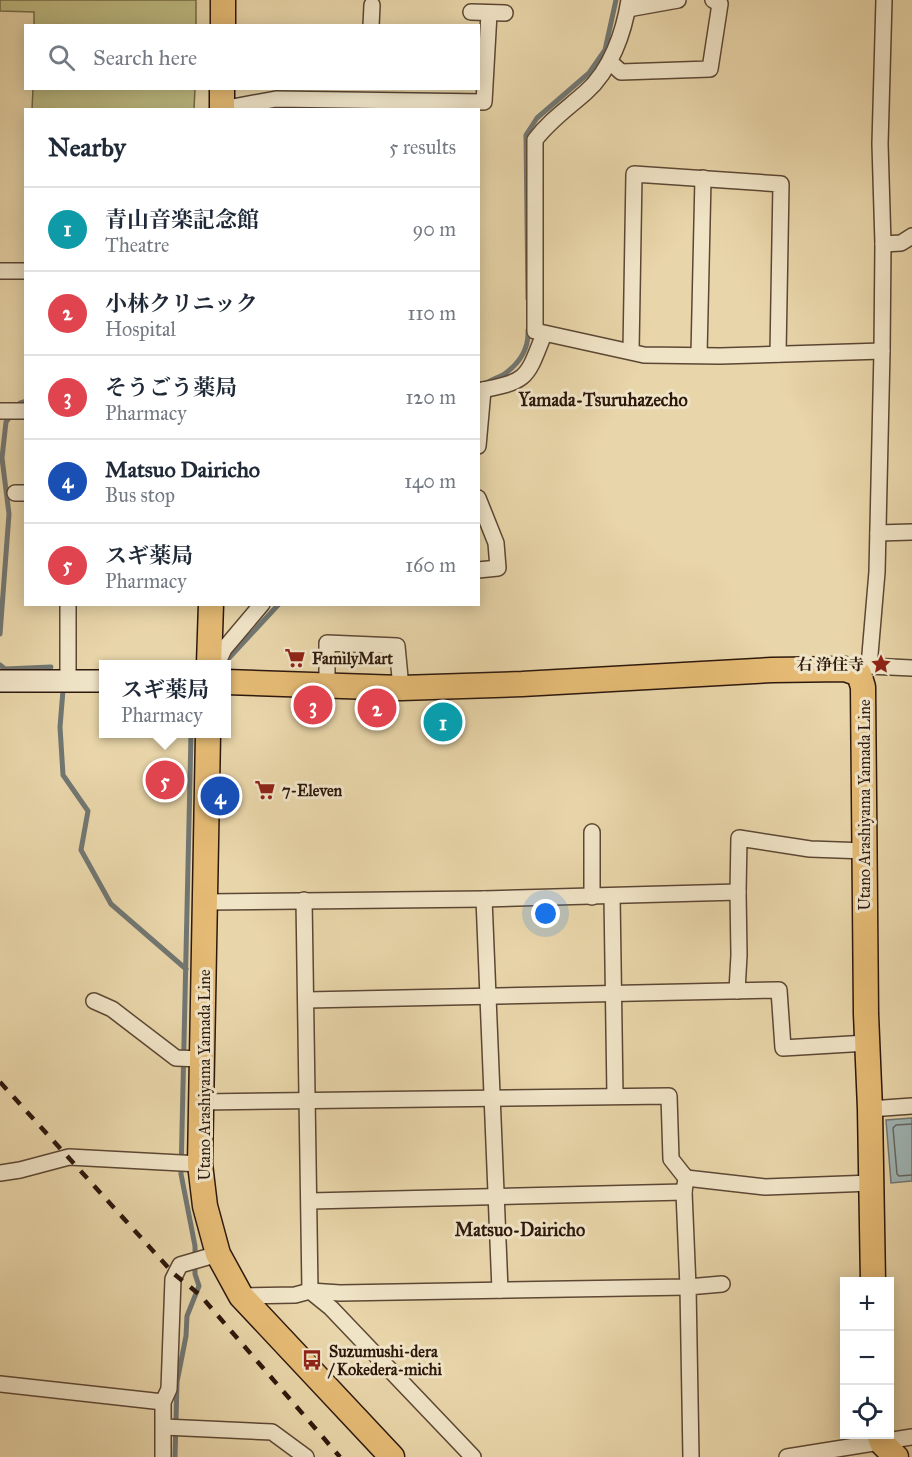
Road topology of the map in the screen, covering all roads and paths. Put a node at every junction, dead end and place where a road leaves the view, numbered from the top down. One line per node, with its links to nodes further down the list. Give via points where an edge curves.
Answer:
1 (223, 0): 8 (main road)
2 (678, 0): 5 (street)
3 (713, 0): 10 (street, via 720,4 710,69 621,72)
4 (884, 0): 16 (street, via 880,144)
5 (628, 4): 10 (street)
6 (372, 5): 9 (street)
7 (471, 12): 13 (street, via 497,13 484,102)
8 (223, 24)
9 (371, 24)
10 (610, 62): 19 (street, via 588,90 546,125 535,140 535,331)
11 (370, 94): 12 (street); 13 (street)
12 (222, 102)
13 (395, 105)
14 (703, 178): 20 (street, via 634,174); 22 (street, via 782,184); 23 (street)
15 (912, 236): 16 (street, via 901,243)
16 (883, 244): 21 (street)
17 (0, 271): 18 (street)
18 (24, 272)
19 (544, 334): 20 (street); 24 (street, via 530,370 514,384)
20 (631, 351): 23 (street, via 644,355)
21 (882, 351): 22 (street); 30 (street)
22 (778, 354): 23 (street)
23 (699, 355)
24 (481, 390): 25 (street)
25 (480, 409)
26 (0, 411): 27 (street)
27 (24, 411)
28 (480, 503): 31 (street, via 496,543 498,568)
29 (912, 532): 30 (street)
30 (878, 533): 38 (street)
31 (480, 570)
32 (68, 606): 40 (street)
33 (211, 606): 35 (main road)
34 (260, 606): 36 (street)
35 (209, 660)
36 (219, 660)
37 (912, 668): 38 (street)
38 (864, 670): 44 (main road, via 772,670); 47 (main road, Utano Arashiyama Yamada Line)
39 (0, 681): 40 (main road)
40 (68, 681): 41 (main road)
41 (99, 681)
42 (231, 682): 43 (main road)
43 (327, 685): 44 (main road); 44 (street, via 327,644 397,646)
44 (401, 688)
45 (208, 738): 53 (main road, Utano Arashiyama Yamada Line)
46 (592, 832): 50 (street)
47 (866, 851): 48 (street, via 810,849 739,838); 59 (main road, Utano Arashiyama Yamada Line)
48 (738, 892): 49 (street); 54 (street)
49 (612, 896): 50 (street); 55 (street)
50 (592, 897): 51 (street)
51 (484, 899): 52 (street); 56 (street)
52 (304, 900): 53 (street); 57 (street)
53 (206, 902): 60 (main road, Utano Arashiyama Yamada Line)
54 (737, 991): 55 (street); 59 (street, via 779,990 783,1048)
55 (614, 994): 56 (street); 61 (street)
56 (488, 996): 57 (street); 62 (street)
57 (307, 1000): 64 (street)
58 (94, 1001): 60 (street, via 112,1009 176,1058)
59 (867, 1042): 66 (main road, Utano Arashiyama Yamada Line)
60 (202, 1059): 63 (main road, Utano Arashiyama Yamada Line)
61 (615, 1096): 62 (street); 70 (street, via 669,1096 671,1159)
62 (493, 1100): 64 (street); 71 (street)
63 (201, 1102): 64 (street); 67 (main road, Utano Arashiyama Yamada Line)
64 (308, 1102): 72 (street)
65 (912, 1106): 66 (street)
66 (870, 1109): 69 (main road, Utano Arashiyama Yamada Line)
67 (187, 1164): 68 (street, via 69,1157); 73 (main road, Utano Arashiyama Yamada Line, via 205,1206)
68 (0, 1173)
69 (872, 1184): 70 (street); 74 (main road, Utano Arashiyama Yamada Line)
70 (685, 1185): 71 (street); 76 (street)
71 (496, 1197): 72 (street); 77 (street)
72 (310, 1201): 78 (street)
73 (218, 1254): 79 (main road, Utano Arashiyama Yamada Line); 81 (street, via 180,1265 173,1279 169,1389)
74 (873, 1277)
75 (722, 1284): 76 (street)
76 (688, 1287): 77 (street); 89 (street)
77 (500, 1290): 78 (street)
78 (310, 1291): 79 (street); 88 (street, via 332,1308)
79 (240, 1296): 87 (main road, Utano Arashiyama Yamada Line)
80 (0, 1384): 81 (street)
81 (163, 1402): 82 (street)
82 (164, 1427): 85 (street); 86 (street, via 272,1432)
83 (912, 1437): 84 (street)
84 (886, 1445): 90 (street)
85 (163, 1457)
86 (306, 1457)
87 (392, 1457)
88 (473, 1457)
89 (692, 1457)
90 (787, 1457)

